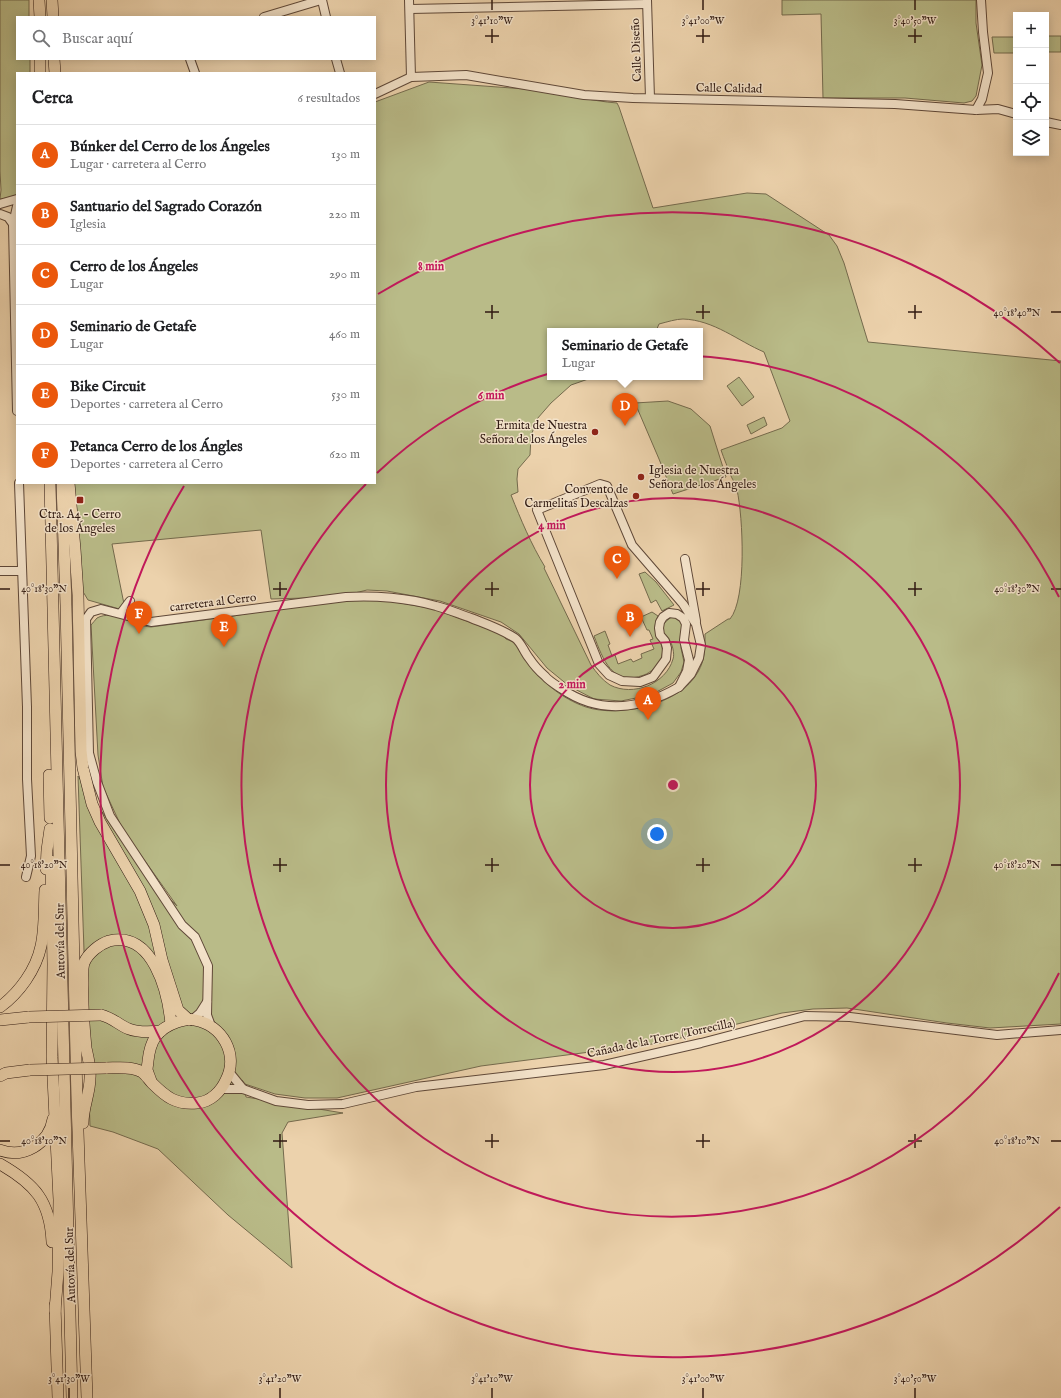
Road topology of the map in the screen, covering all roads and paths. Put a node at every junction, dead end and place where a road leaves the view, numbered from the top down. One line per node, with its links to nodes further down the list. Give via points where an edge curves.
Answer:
1 (39, 0): 8 (highway)
2 (52, 0): 9 (highway)
3 (322, 0): 10 (street); 11 (street)
4 (409, 0): 7 (street)
5 (981, 0): 25 (street, via 988,73 982,99)
6 (647, 2): 7 (street); 24 (street, Calle Diseño)
7 (410, 9): 22 (street)
8 (40, 16)
9 (53, 16)
10 (267, 16)
11 (326, 16)
12 (40, 60): 17 (highway)
13 (54, 60): 18 (highway)
14 (62, 60): 19 (highway)
15 (190, 60): 20 (street)
16 (336, 60): 21 (street)
17 (40, 72)
18 (55, 72)
19 (62, 72)
20 (195, 72)
21 (340, 72)
22 (411, 77): 23 (street, Calle Calidad); 24 (street, Calle Calidad, via 466,75 584,95)
23 (376, 94)
24 (650, 98): 25 (street, Calle Calidad, via 895,104)
25 (976, 110): 26 (street, Calle Calidad, via 998,109)
26 (1013, 113)
27 (1049, 123): 28 (street)
28 (1061, 125)
29 (16, 199): 30 (street)
30 (0, 204)
31 (16, 210): 33 (street)
32 (0, 214): 33 (street, via 8,217)
33 (13, 224): 34 (street)
34 (16, 364)
35 (18, 484): 40 (street)
36 (50, 484): 49 (highway, Autovía del Sur)
37 (62, 484): 70 (highway, Autovía del Sur)
38 (68, 484): 54 (highway, via 76,549 83,768 92,804 100,822 140,890 154,925 178,1010)
39 (685, 559): 44 (street)
40 (21, 571): 41 (street); 51 (street, via 27,707 26,779 31,856)
41 (0, 572)
42 (130, 601): 43 (street)
43 (121, 613): 48 (street, carretera al Cerro, via 151,622 346,597 398,599 436,606 500,628 517,639 546,678 587,702 624,707 647,702); 52 (street, carretera al Cerro, via 101,609 91,612 86,618 89,753 110,816 182,924 195,937 208,966)
44 (696, 624): 45 (street); 45 (street, via 683,604 632,545 607,486 600,484 537,510 599,664 609,675 622,681 640,682 653,677 666,659 666,641 658,628 660,622 669,613 677,614 683,618); 46 (street)
45 (686, 629): 47 (street)
46 (701, 640): 47 (street, via 692,638); 48 (street, carretera al Cerro, via 699,658 691,674)
47 (685, 644): 48 (street, via 689,660)
48 (679, 686)
49 (55, 697): 50 (highway, via 49,725); 73 (highway, Autovía del Sur)
50 (50, 830): 53 (highway, via 41,945 37,961 18,990); 67 (highway)
51 (26, 877)
52 (207, 1002): 54 (street); 57 (street)
53 (0, 1007)
54 (191, 1019): 56 (highway); 57 (highway)
55 (0, 1020): 59 (highway, bridge, via 30,1016 101,1015 130,1030)
56 (171, 1024): 59 (highway); 70 (highway, via 169,1004 154,962 143,949 126,940 116,940 106,942 90,954 84,962 82,1011 90,1078 83,1115 85,1219)
57 (211, 1026): 62 (highway, via 221,1033 229,1048)
58 (1061, 1030): 66 (street, Cañada de la Torre (Torrecilla), via 997,1035 850,1017 805,1016 604,1065 416,1087 343,1104 308,1105 276,1101)
59 (161, 1031): 64 (highway, via 150,1048 147,1070)
60 (30, 1070): 61 (highway); 63 (highway); 64 (highway, bridge, via 135,1070 143,1073)
61 (0, 1071)
62 (230, 1073): 65 (highway); 66 (street)
63 (0, 1076)
64 (151, 1081): 65 (highway, via 175,1102 198,1103 211,1098)
65 (221, 1089): 66 (street, Cañada de la Torre (Torrecilla))
66 (243, 1089)
67 (54, 1107): 68 (highway, via 49,1133 35,1147 21,1152); 71 (highway, via 59,1200)
68 (0, 1150)
69 (0, 1164): 71 (highway, via 17,1174 35,1190 46,1210 51,1228)
70 (82, 1259): 74 (highway, Autovía del Sur)
71 (55, 1311): 72 (highway)
72 (58, 1398)
73 (72, 1398)
74 (87, 1398)

